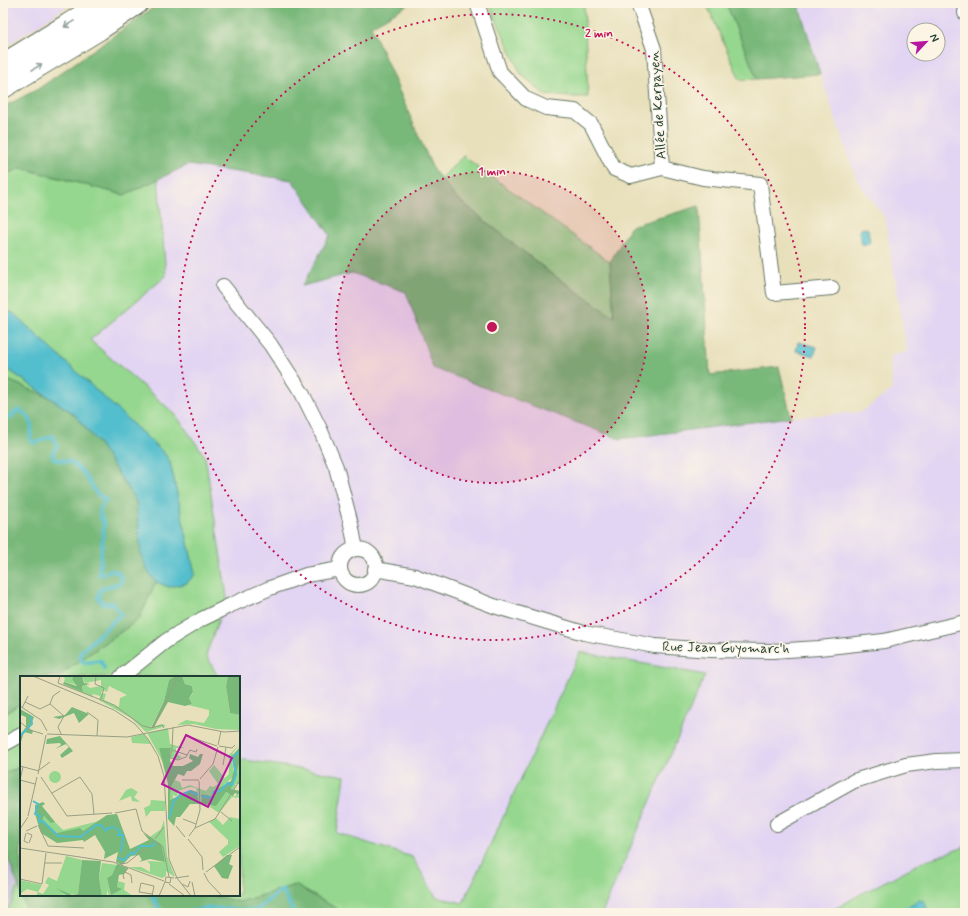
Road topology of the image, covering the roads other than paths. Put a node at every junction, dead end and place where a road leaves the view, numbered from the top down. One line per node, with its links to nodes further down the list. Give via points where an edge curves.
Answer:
1 (102, 3): 5 (highway, one-way to 5)
2 (137, 3): 6 (highway, one-way to 2)
3 (477, 3): 7 (street, Allée de Kerpayen, via 500,72 526,99 546,108 575,111 591,124 614,169 631,176)
4 (638, 3): 7 (street, Allée de Kerpayen, via 654,49)
5 (3, 65)
6 (3, 87)
7 (662, 168): 9 (street, via 703,178 760,184 774,293)
8 (223, 286): 10 (street, via 270,344 302,393 336,467)
9 (832, 288)
10 (356, 549): 11 (street, via 342,558); 12 (street, via 370,555)
11 (340, 569): 12 (street, via 345,579 355,584 366,583 374,575); 14 (street, via 306,575 270,588 202,619 166,641)
12 (375, 569): 13 (street, Rue Jean Guyomarc'h, via 415,576 494,606 584,634 655,646 772,652 884,641)
13 (965, 622)
14 (122, 676)
15 (20, 736): 16 (street)
16 (3, 745)
17 (965, 760): 18 (street, via 906,765 854,781)
18 (777, 824)

